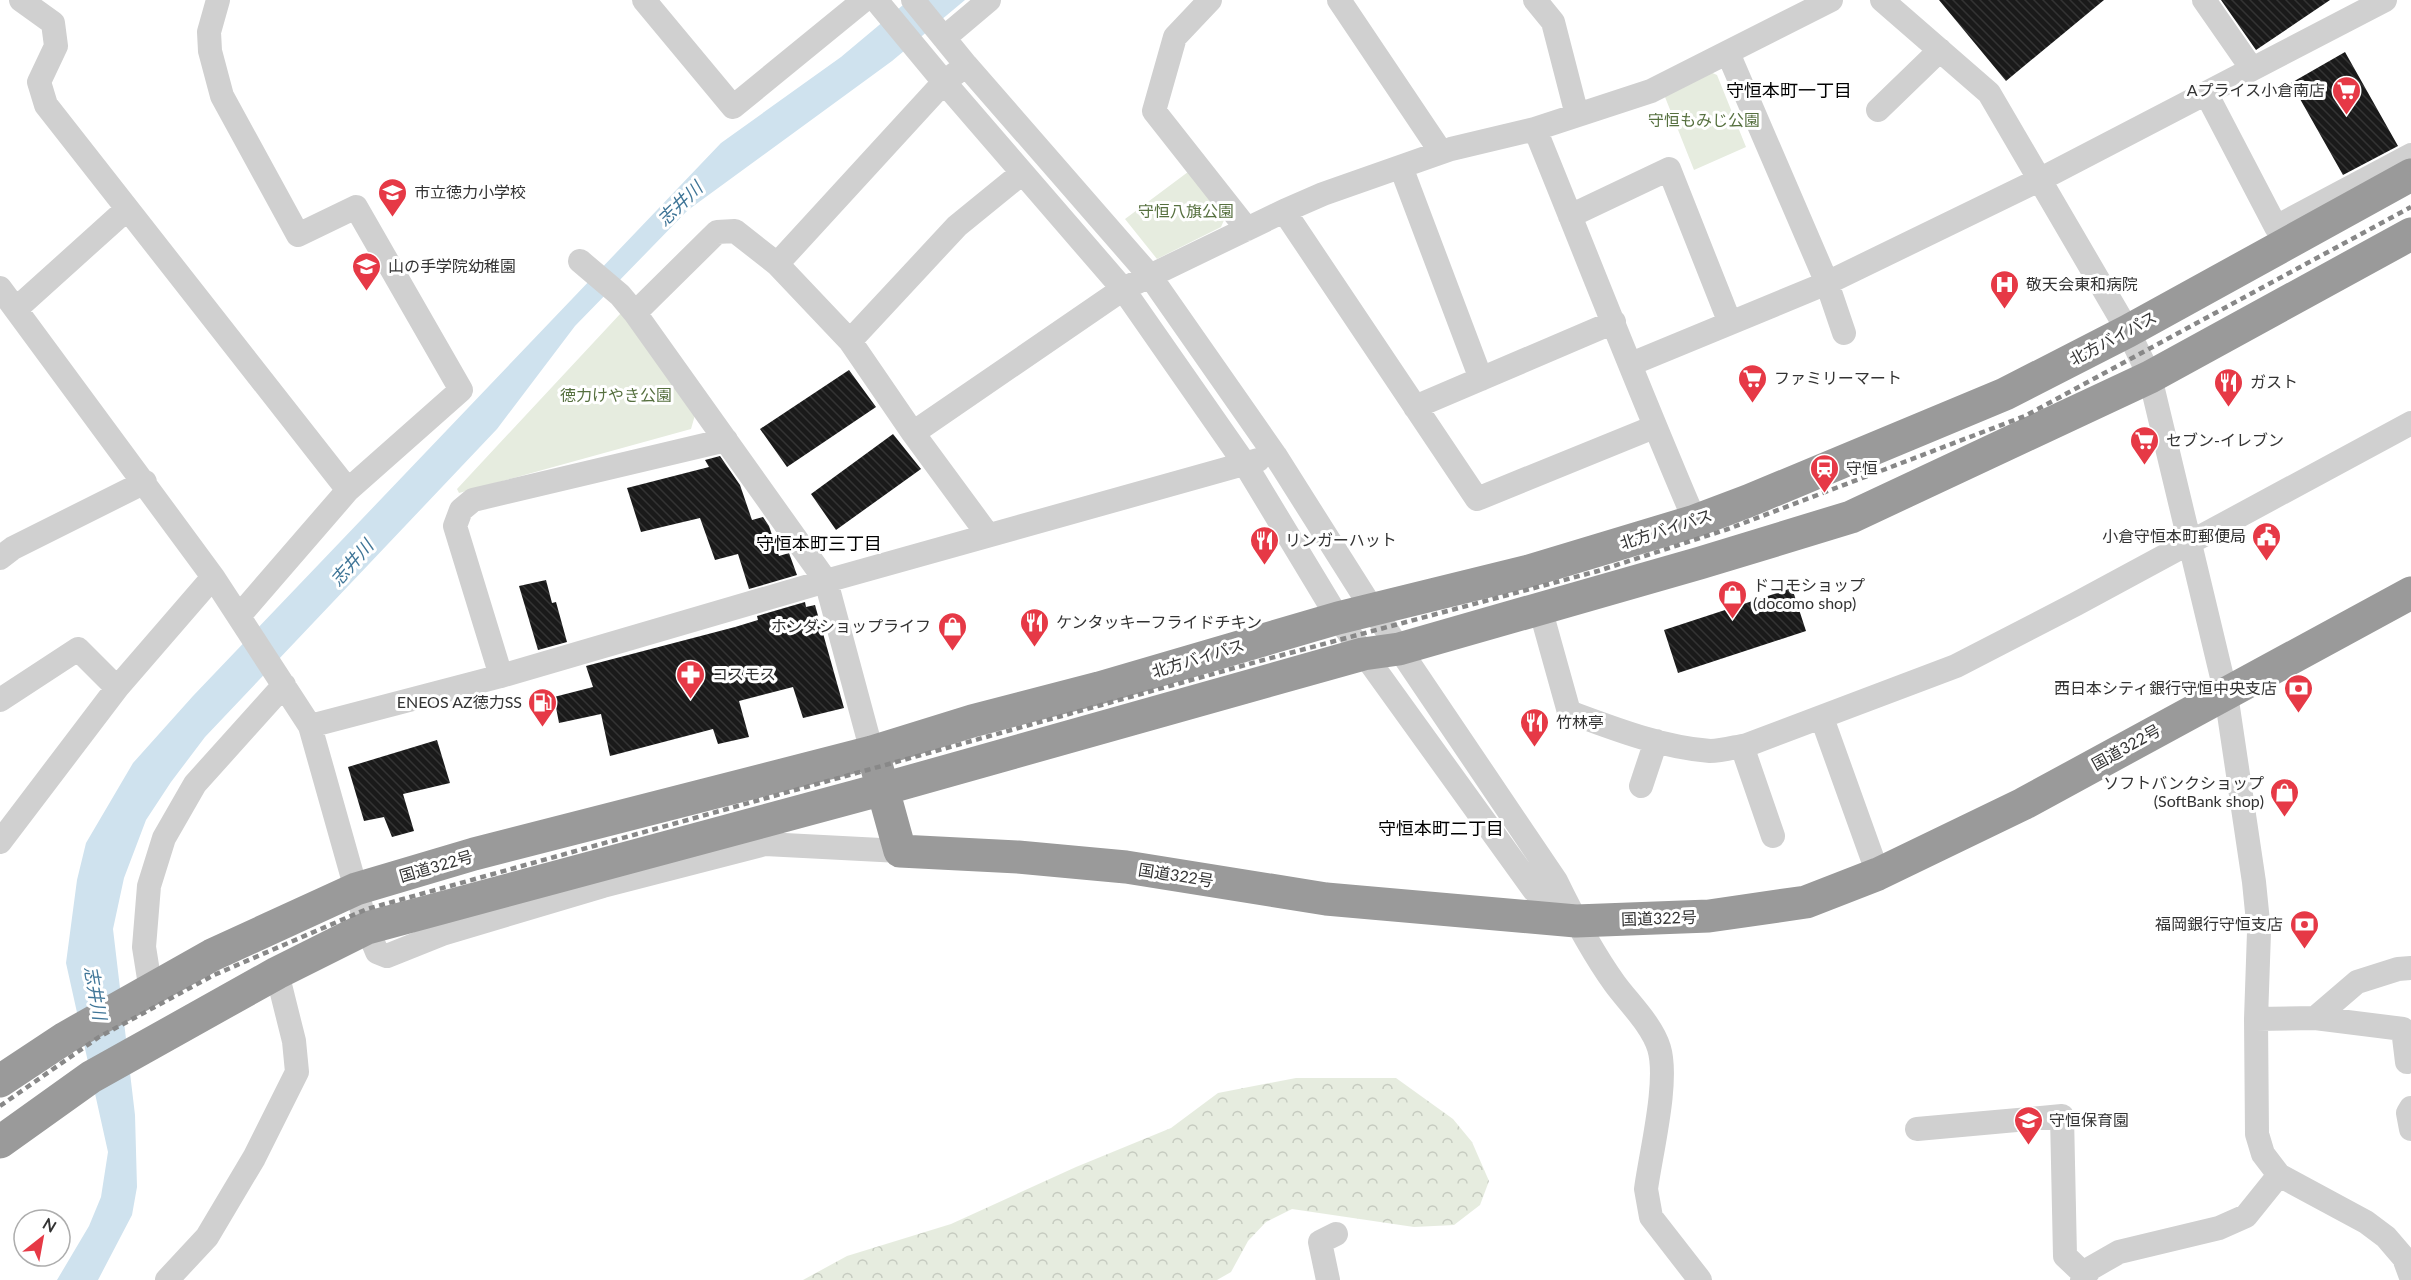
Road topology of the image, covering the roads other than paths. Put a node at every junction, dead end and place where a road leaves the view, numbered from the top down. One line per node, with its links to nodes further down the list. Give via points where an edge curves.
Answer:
1 (21, 0): 31 (street, via 52,23 56,46 39,82 46,105)
2 (218, 0): 60 (street, via 209,32 222,96 298,235 356,207 461,390)
3 (644, 0): 13 (street, via 733,107)
4 (913, 0): 15 (street)
5 (989, 0): 15 (street)
6 (1339, 0): 25 (street)
7 (1535, 0): 23 (street, via 1553,22)
8 (1832, 0): 17 (street)
9 (1882, 0): 16 (street)
10 (2204, 0): 19 (street)
11 (2385, 0): 14 (street)
12 (1208, 1): 34 (street, via 1175,37 1154,111)
13 (874, 3): 20 (street)
14 (2354, 7): 19 (street)
15 (941, 34): 18 (street)
16 (1940, 50): 22 (street); 30 (street, via 1989,93)
17 (1728, 53): 23 (street, via 1651,92); 39 (street)
18 (966, 65): 20 (street); 38 (street)
19 (2252, 69): 21 (street)
20 (944, 82): 28 (street); 36 (street)
21 (2206, 93): 26 (street, via 2276,227); 30 (street)
22 (1878, 110)
23 (1577, 115): 24 (street)
24 (1535, 129): 25 (street); 33 (street)
25 (1441, 152): 27 (street)
26 (2411, 155)
27 (1401, 167): 32 (street); 51 (street)
28 (1022, 173): 41 (street); 48 (street, via 957,226)
29 (2411, 176): 46 (highway, 北方バイパス)
30 (2041, 179): 39 (street); 46 (street)
31 (127, 209): 43 (street); 60 (street)
32 (1284, 211): 34 (street); 52 (street)
33 (1570, 216): 44 (street); 45 (street, via 1669,170)
34 (1247, 229): 38 (street)
35 (2411, 234): 50 (highway)
36 (777, 264): 42 (street, via 735,231 717,232); 48 (street)
37 (585, 266): 42 (street)
38 (1150, 276): 41 (street); 57 (street)
39 (1827, 283): 45 (street); 47 (street)
40 (0, 288): 43 (street)
41 (1123, 290): 55 (street); 58 (street)
42 (628, 304): 56 (street)
43 (16, 309): 59 (street)
44 (1614, 322): 49 (street); 51 (street)
45 (1730, 323): 49 (street)
46 (2128, 331): 50 (street); 61 (highway, 北方バイパス, via 2005,394)
47 (1844, 333)
48 (850, 341): 55 (street)
49 (1631, 364): 54 (street)
50 (2150, 376): 63 (street); 68 (highway, via 1851,517)
51 (1481, 379): 52 (street)
52 (1415, 407): 54 (street, via 1477,499)
53 (2411, 423): 63 (street)
54 (1654, 427): 61 (street)
55 (913, 433): 62 (street)
56 (726, 440): 66 (street); 74 (street, via 473,500 461,510 455,526)
57 (1275, 455): 58 (street); 69 (street)
58 (1245, 464): 62 (street); 71 (street)
59 (145, 482): 64 (street); 65 (street)
60 (348, 490): 70 (street)
61 (1695, 521): 69 (highway, 北方バイパス, via 1529,571)
62 (988, 535): 66 (street)
63 (2190, 541): 77 (street); 79 (street, via 1956,666)
64 (4, 545)
65 (213, 577): 70 (street); 76 (street)
66 (826, 581): 74 (street); 83 (street)
67 (2411, 593): 77 (highway, 国道322号)
68 (1540, 608): 72 (highway); 81 (street, via 1569,712)
69 (1373, 610): 71 (highway, 北方バイパス); 72 (street)
70 (239, 616): 75 (street)
71 (1338, 618): 73 (street); 83 (highway, 北方バイパス)
72 (1399, 649): 73 (highway); 91 (street, via 1556,881)
73 (1363, 654): 85 (highway); 91 (street, via 1534,890)
74 (501, 676): 80 (street)
75 (281, 681): 80 (street); 95 (street, via 195,784 164,838 149,886)
76 (117, 688): 78 (street, via 78,649); 87 (street)
77 (2226, 694): 89 (highway, 国道322号, via 2023,804); 97 (street, via 2259,932)
78 (0, 700)
79 (1822, 718): 82 (street); 89 (street)
80 (310, 726): 90 (street)
81 (1656, 741): 82 (street, via 1712,751); 84 (street)
82 (1742, 746): 86 (street)
83 (872, 752): 85 (highway); 90 (highway, 国道322号, via 474,854)
84 (1641, 786)
85 (883, 789): 88 (highway); 92 (highway)
86 (1773, 836)
87 (0, 842)
88 (900, 851): 91 (highway, 国道322号, via 1126,867 1326,899); 92 (street, via 765,844 603,886 442,934 387,956 377,952)
89 (1878, 874): 91 (highway, 国道322号, via 1806,902 1755,910 1709,916)
90 (356, 889): 92 (street); 95 (highway, 国道322号, via 212,955)
91 (1576, 921): 110 (street, via 1659,1047 1663,1077 1646,1196 1651,1216)
92 (367, 928): 94 (highway)
93 (2411, 968): 96 (street, via 2356,982)
94 (277, 973): 103 (highway, via 91,1077); 108 (street, via 294,1041 297,1072 254,1158 207,1237)
95 (138, 998): 99 (highway, 国道322号, via 65,1038)
96 (2315, 1018): 97 (street); 98 (street, via 2403,1029 2407,1062)
97 (2256, 1020): 104 (street, via 2257,1134 2263,1154)
98 (2411, 1061)
99 (0, 1082)
100 (2411, 1108): 102 (street)
101 (1917, 1129): 107 (street, via 2062,1116 2066,1256)
102 (2411, 1129)
103 (0, 1142)
104 (2279, 1175): 106 (street, via 2366,1222); 107 (street, via 2246,1216 2219,1228 2119,1252 2091,1268)
105 (1336, 1234): 109 (street, via 1320,1242)
106 (2409, 1261)
107 (2084, 1278)
108 (167, 1280)
109 (1328, 1280)
110 (1700, 1280)

